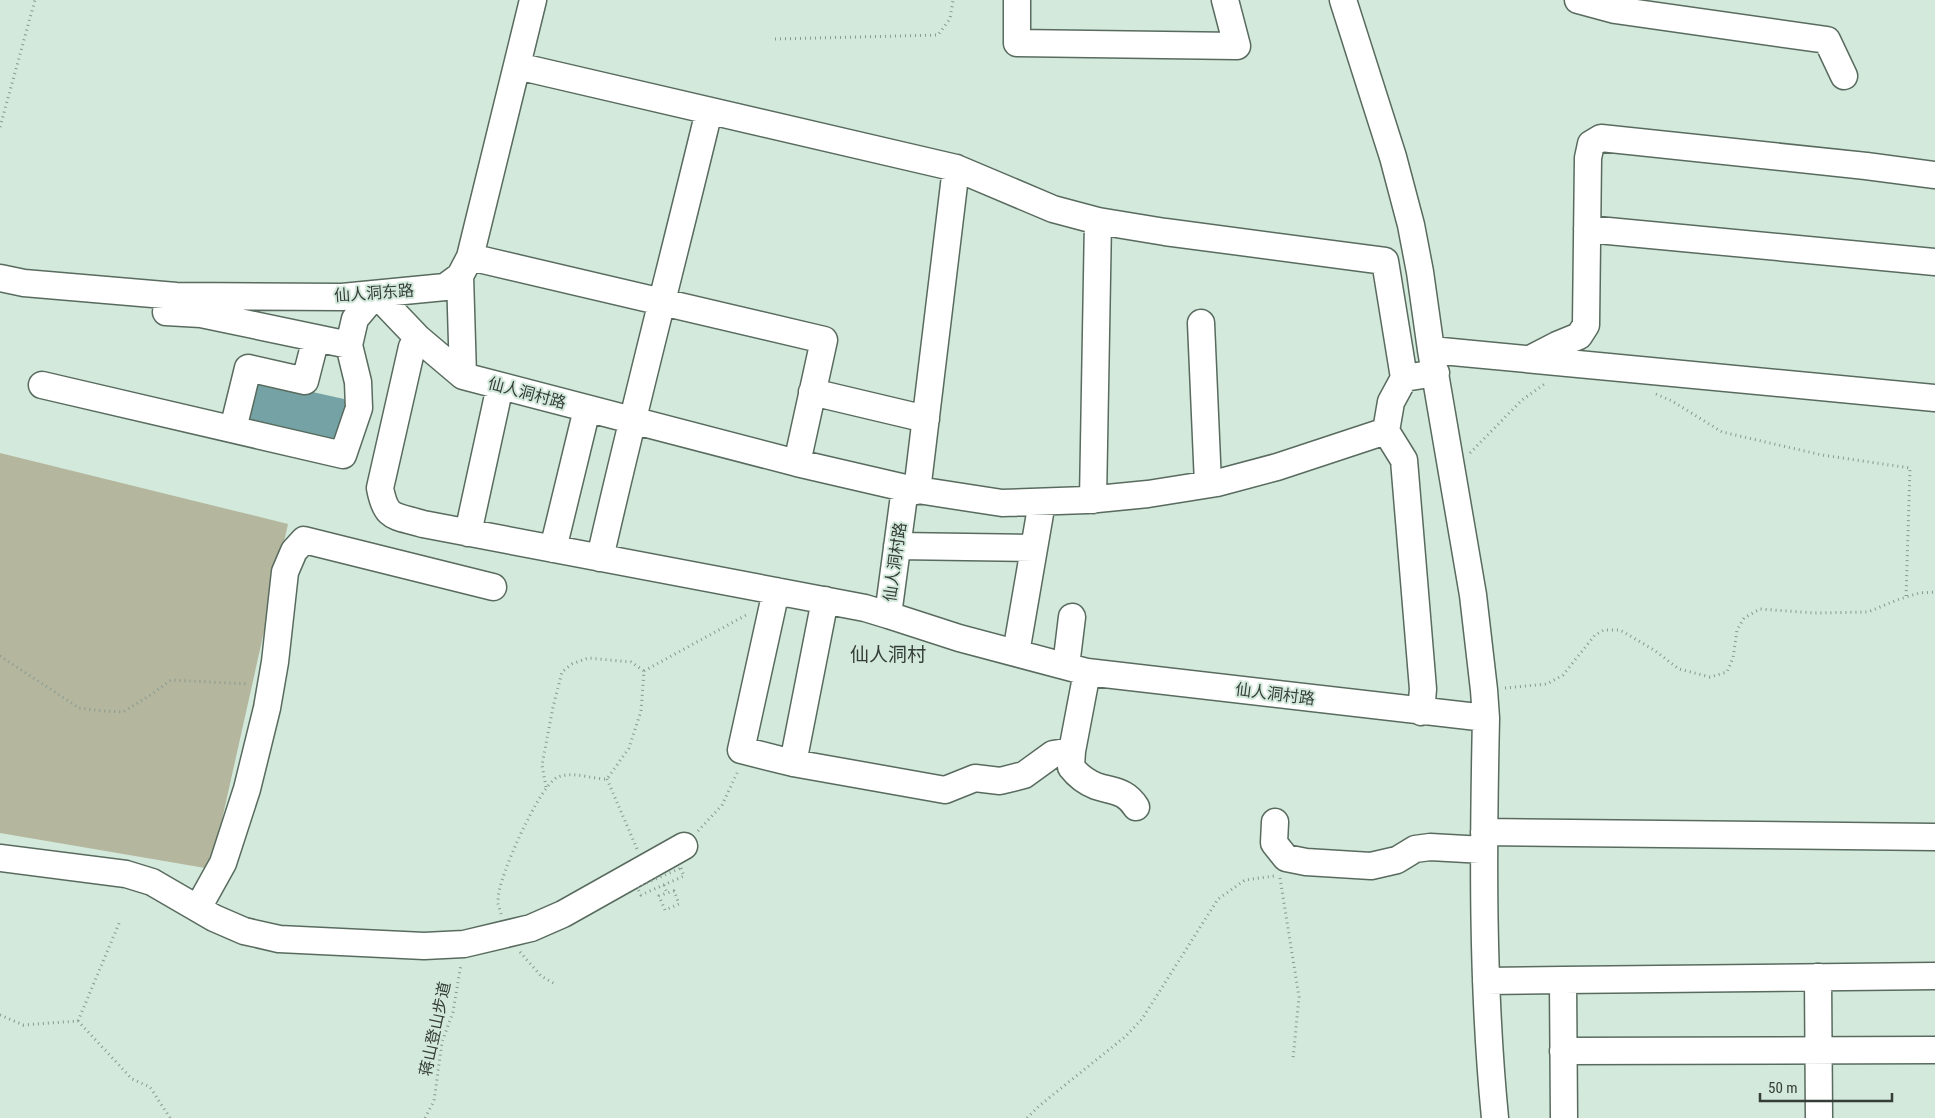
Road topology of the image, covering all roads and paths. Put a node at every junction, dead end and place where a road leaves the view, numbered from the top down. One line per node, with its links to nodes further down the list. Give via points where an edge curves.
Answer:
1 (35, 0): 12 (path)
2 (533, 0): 9 (street)
3 (953, 0): 8 (path, via 950,19 938,35)
4 (1017, 0): 5 (street, via 1017,43 1237,46)
5 (1225, 0)
6 (1343, 0): 28 (street, via 1411,225)
7 (1578, 0): 10 (street, via 1615,10 1827,40)
8 (775, 39)
9 (517, 66): 11 (street); 18 (street)
10 (1844, 76)
11 (709, 110): 13 (street); 21 (street)
12 (0, 127)
13 (956, 168): 15 (street, via 1053,209); 38 (street)
14 (1935, 175): 16 (street, via 1601,138 1591,144 1588,158)
15 (1098, 221): 30 (street, via 1385,261); 46 (street)
16 (1588, 229): 17 (street); 27 (street, via 1586,325 1579,336)
17 (1935, 262)
18 (465, 266): 20 (street, 仙人洞东路, via 445,287); 21 (street); 29 (street)
19 (0, 278): 20 (street, 仙人洞东路, via 24,283 176,296 342,297)
20 (376, 294): 25 (street); 26 (street, via 355,319)
21 (662, 302): 34 (street, via 824,340); 39 (street)
22 (166, 312): 24 (street, via 201,314)
23 (1201, 322): 44 (street)
24 (316, 338): 26 (street); 40 (street, via 306,381 248,368)
25 (418, 338): 29 (street); 48 (street, via 412,347 380,488 383,505 389,514)
26 (349, 345): 40 (street, via 358,382 359,408 343,454)
27 (1530, 359): 28 (street); 36 (street)
28 (1434, 361): 30 (street); 43 (street)
29 (463, 376): 33 (street, 仙人洞村路)
30 (1404, 378): 41 (street, via 1391,402)
31 (1554, 383): 43 (path, via 1544,383 1522,400)
32 (42, 386): 40 (street)
33 (500, 386): 37 (street, 仙人洞村路); 48 (street)
34 (812, 392): 38 (street); 42 (street)
35 (1655, 394): 55 (path, via 1722,432 1822,456 1910,468)
36 (1935, 398)
37 (587, 408): 39 (street, 仙人洞村路); 51 (street)
38 (926, 419): 45 (street)
39 (632, 420): 42 (street, 仙人洞村路); 52 (street)
40 (233, 429)
41 (1386, 432): 44 (street, via 1278,467); 66 (street, via 1404,460 1423,689)
42 (797, 463): 45 (street, 仙人洞村路)
43 (1452, 467): 65 (street, via 1473,595)
44 (1208, 484): 46 (street)
45 (912, 489): 47 (street, via 1002,503); 49 (street, 仙人洞村路)
46 (1093, 500): 47 (street)
47 (1042, 502): 50 (street)
48 (468, 533): 51 (street)
49 (897, 546): 50 (street); 58 (street, 仙人洞村路)
50 (1034, 548): 60 (street)
51 (554, 549): 52 (street)
52 (600, 558): 56 (street)
53 (493, 587): 62 (street, via 304,540 294,551 285,572)
54 (1935, 592): 55 (path)
55 (1906, 597): 65 (path, via 1868,612 1760,609 1744,618 1737,630 1727,672 1710,677 1679,669 1620,630 1604,630 1595,635 1563,675 1547,684)
56 (774, 598): 57 (street); 64 (path); 68 (street)
57 (825, 600): 58 (street); 70 (street)
58 (888, 615): 60 (street, 仙人洞村路)
59 (1072, 618): 63 (street)
60 (1016, 653): 63 (street, 仙人洞村路)
61 (0, 656): 62 (path, via 79,708 123,712 171,680 257,684)
62 (275, 662): 81 (street, via 247,788 223,863)
63 (1076, 669): 66 (street, 仙人洞村路); 69 (street)
64 (644, 671): 71 (path, via 640,711 629,748); 72 (path, via 631,662 588,658 562,672 542,765)
65 (1484, 690): 67 (street)
66 (1421, 712): 67 (street, 仙人洞村路)
67 (1486, 718): 76 (street)
68 (741, 750): 70 (street); 77 (path, via 738,773 722,805)
69 (1072, 751): 70 (street, via 1052,754 1024,775 1000,781 976,778 945,790); 73 (street, via 1071,767 1079,777 1096,786 1114,789 1130,798)
70 (793, 763)
71 (607, 779): 72 (path, via 569,774 556,778); 79 (path)
72 (546, 787): 83 (path, via 511,853 498,899)
73 (1136, 807)
74 (1275, 822): 76 (street, via 1274,843 1286,858 1306,862 1371,866 1397,860 1415,849)
75 (1935, 838): 76 (street)
76 (1484, 841): 88 (street)
77 (684, 846): 79 (street)
78 (0, 858): 81 (street, via 126,874 152,882)
79 (655, 876): 80 (path); 83 (street, via 531,928)
80 (667, 893): 80 (path, via 674,891 679,904 665,910 659,896)
81 (198, 908): 84 (street, via 244,931 279,939 424,946)
82 (120, 921): 91 (path)
83 (505, 935): 84 (street); 89 (path, via 540,976)
84 (464, 944): 97 (path, 蒋山登山步道, via 453,1012 442,1042 434,1102)
85 (1935, 976): 86 (street)
86 (1818, 977): 87 (street); 92 (street)
87 (1563, 980): 88 (street); 94 (street)
88 (1486, 981): 99 (street)
89 (555, 984)
90 (0, 1015): 91 (path, via 23,1025)
91 (78, 1021): 96 (path, via 132,1079 150,1087)
92 (1819, 1050): 93 (street); 94 (street); 101 (street)
93 (1935, 1050)
94 (1563, 1051): 100 (street)
95 (1293, 1059): 98 (path, via 1299,997 1280,875 1245,880 1218,898 1142,1019)
96 (170, 1118)
97 (425, 1118)
98 (1027, 1118)
99 (1495, 1118)
100 (1564, 1118)
101 (1819, 1118)

